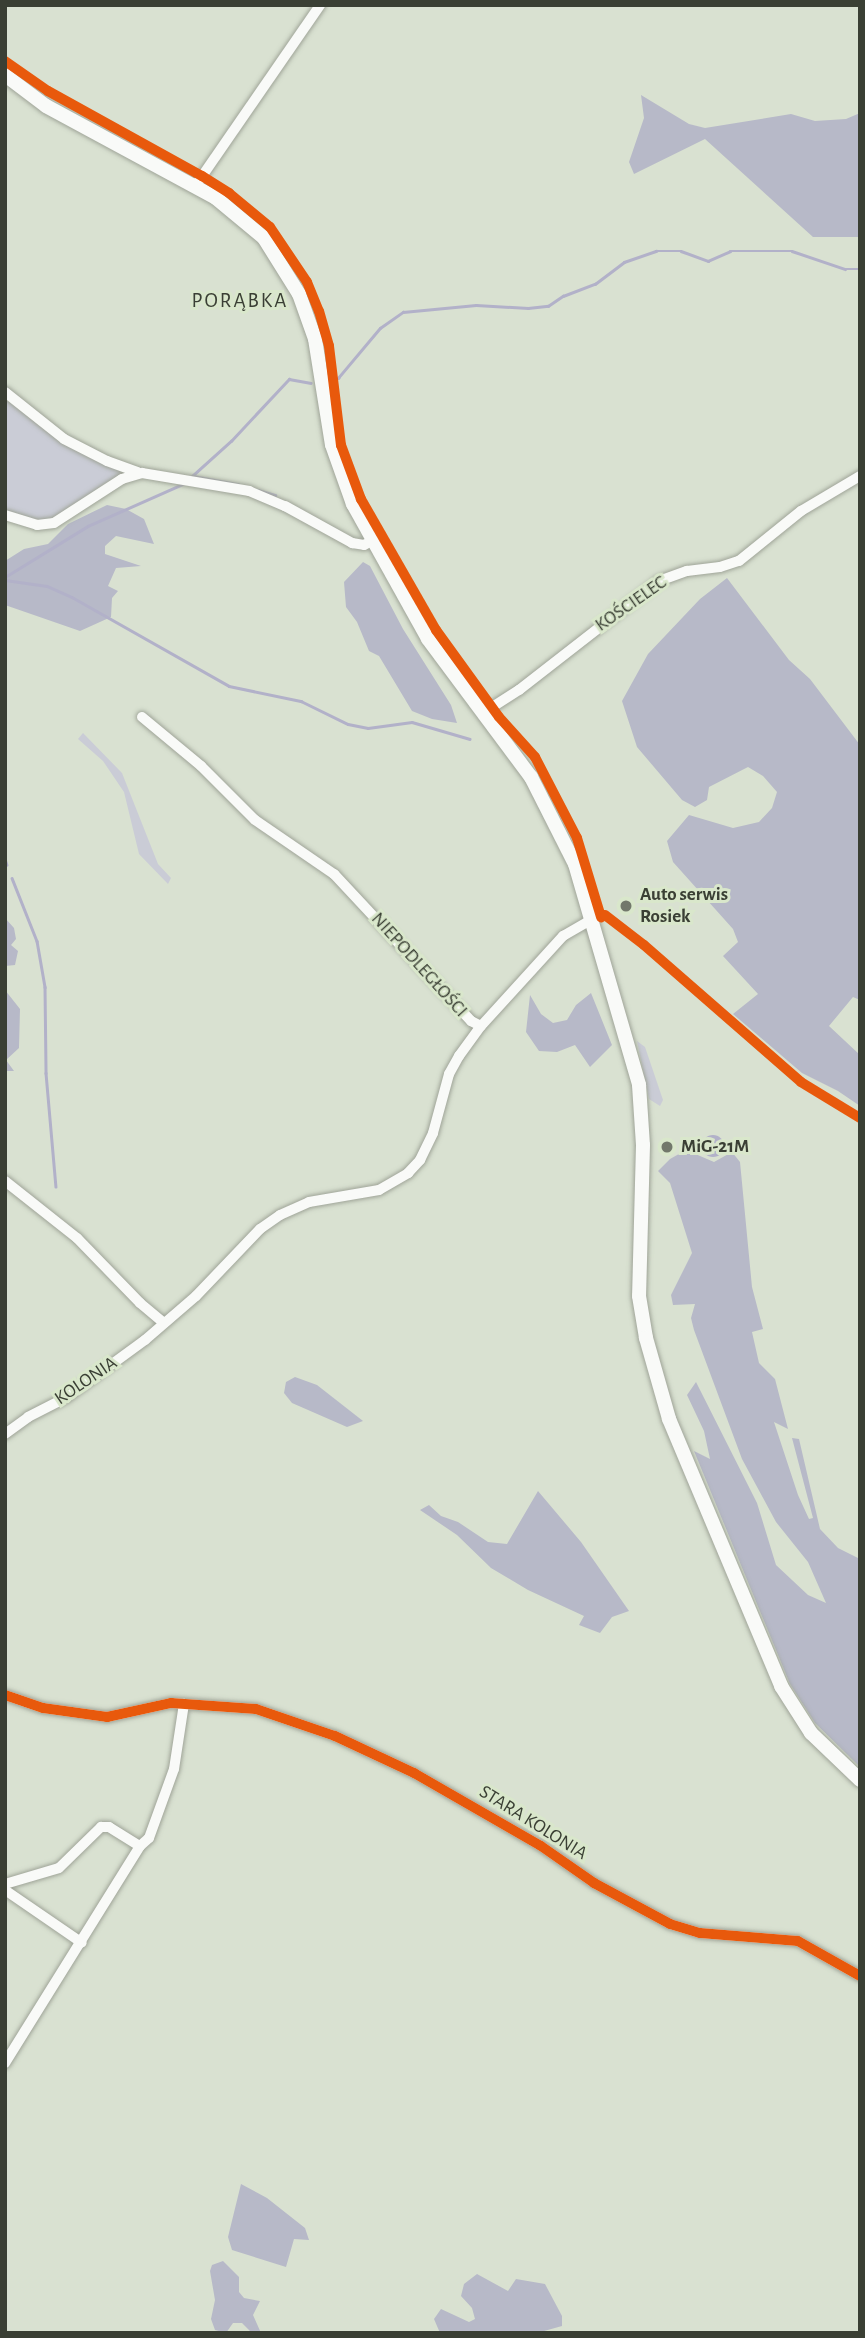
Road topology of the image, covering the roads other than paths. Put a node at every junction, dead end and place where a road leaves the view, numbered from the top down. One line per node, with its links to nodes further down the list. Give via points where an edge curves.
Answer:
1 (320, 5): 3 (street)
2 (5, 75): 3 (main road, via 46,106)
3 (195, 185): 8 (main road, via 264,238 299,294 315,339 338,468)
4 (5, 392): 5 (street, via 64,439)
5 (142, 473): 7 (street, via 122,479 54,523 37,525); 8 (street, via 249,491 352,543)
6 (860, 476): 9 (street, KOŚCIELEC, via 801,511 738,561 659,581)
7 (5, 515)
8 (372, 541): 9 (main road, via 424,634)
9 (483, 713): 11 (main road, via 531,777 562,834)
10 (142, 717): 12 (street, NIEPODLEGŁOŚCI, via 256,820 334,874 471,1021)
11 (592, 919): 12 (street, via 563,936); 18 (main road, via 639,1085 643,1145 639,1296 669,1419 780,1686 811,1733)
12 (481, 1026): 14 (street, NIEPODLEGŁOŚCI, via 449,1074 433,1133 408,1174 379,1190 309,1202 280,1215)
13 (5, 1181): 14 (street, via 77,1238)
14 (164, 1323): 15 (street, KOLONIA, via 80,1387)
15 (5, 1434)
16 (5, 1695): 17 (street, STARA KOLONIA, via 43,1709 96,1716 126,1714 157,1704)
17 (184, 1704): 19 (street, via 174,1769 149,1838); 23 (street, STARA KOLONIA, via 243,1706 335,1736 474,1806 594,1883 670,1924 700,1933 798,1941)
18 (860, 1780)
19 (140, 1846): 20 (street, via 109,1827 101,1827 59,1868); 22 (street)
20 (5, 1884)
21 (5, 1890): 22 (street)
22 (82, 1943): 24 (street)
23 (860, 1976)
24 (5, 2063)

